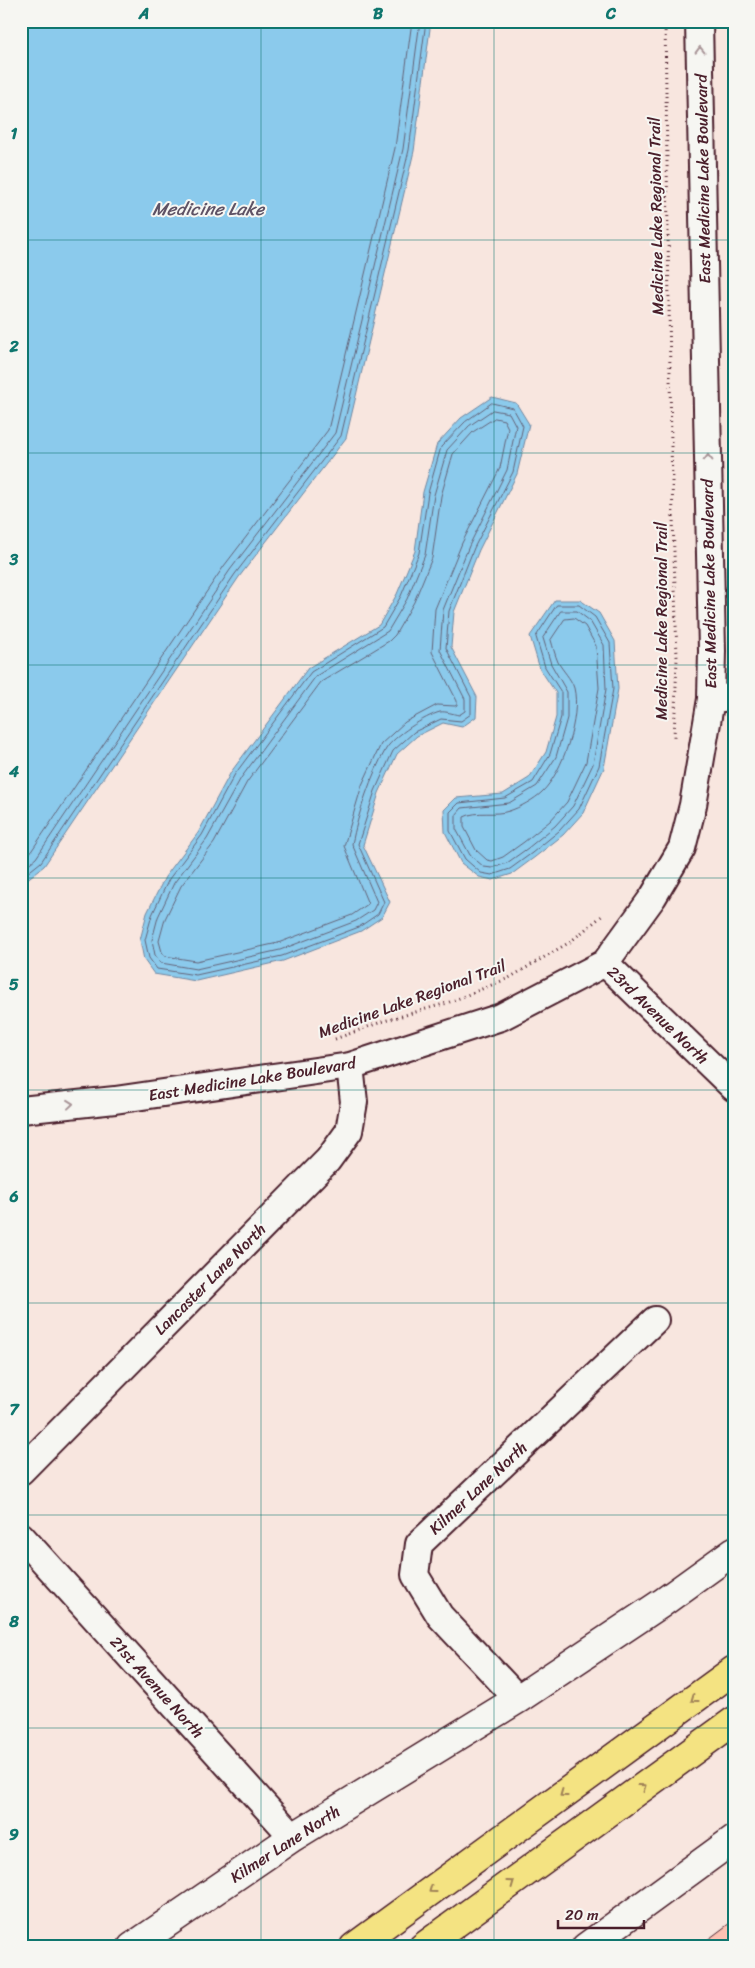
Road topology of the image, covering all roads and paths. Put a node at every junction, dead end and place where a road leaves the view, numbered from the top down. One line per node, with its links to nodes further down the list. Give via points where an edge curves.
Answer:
1 (665, 21): 4 (path, Medicine Lake Regional Trail, via 671,445 678,658)
2 (699, 21): 3 (street, East Medicine Lake Boulevard, one-way to 2, via 712,652)
3 (722, 698): 6 (street, East Medicine Lake Boulevard, via 682,848 653,898)
4 (674, 741)
5 (607, 912): 7 (path, Medicine Lake Regional Trail, via 570,942 509,978 447,1003)
6 (604, 963): 8 (street, East Medicine Lake Boulevard, via 501,1017); 9 (street, 23rd Avenue North)
7 (334, 1040)
8 (350, 1066): 10 (street, East Medicine Lake Boulevard, one-way to 8, via 115,1100); 12 (street, Lancaster Lane North, via 354,1102 349,1131 328,1160)
9 (734, 1088)
10 (21, 1110)
11 (655, 1320): 16 (street, Kilmer Lane North, via 419,1544 415,1576 440,1616)
12 (21, 1471)
13 (21, 1536): 18 (street, 21st Avenue North)
14 (734, 1551): 16 (street, Kilmer Lane North)
15 (734, 1670): 21 (highway, one-way to 21)
16 (518, 1699): 18 (street, Kilmer Lane North)
17 (734, 1722): 22 (highway, one-way to 17)
18 (292, 1837): 20 (street, Kilmer Lane North)
19 (734, 1839): 23 (street)
20 (132, 1947)
21 (354, 1947)
22 (423, 1947)
23 (586, 1947)

